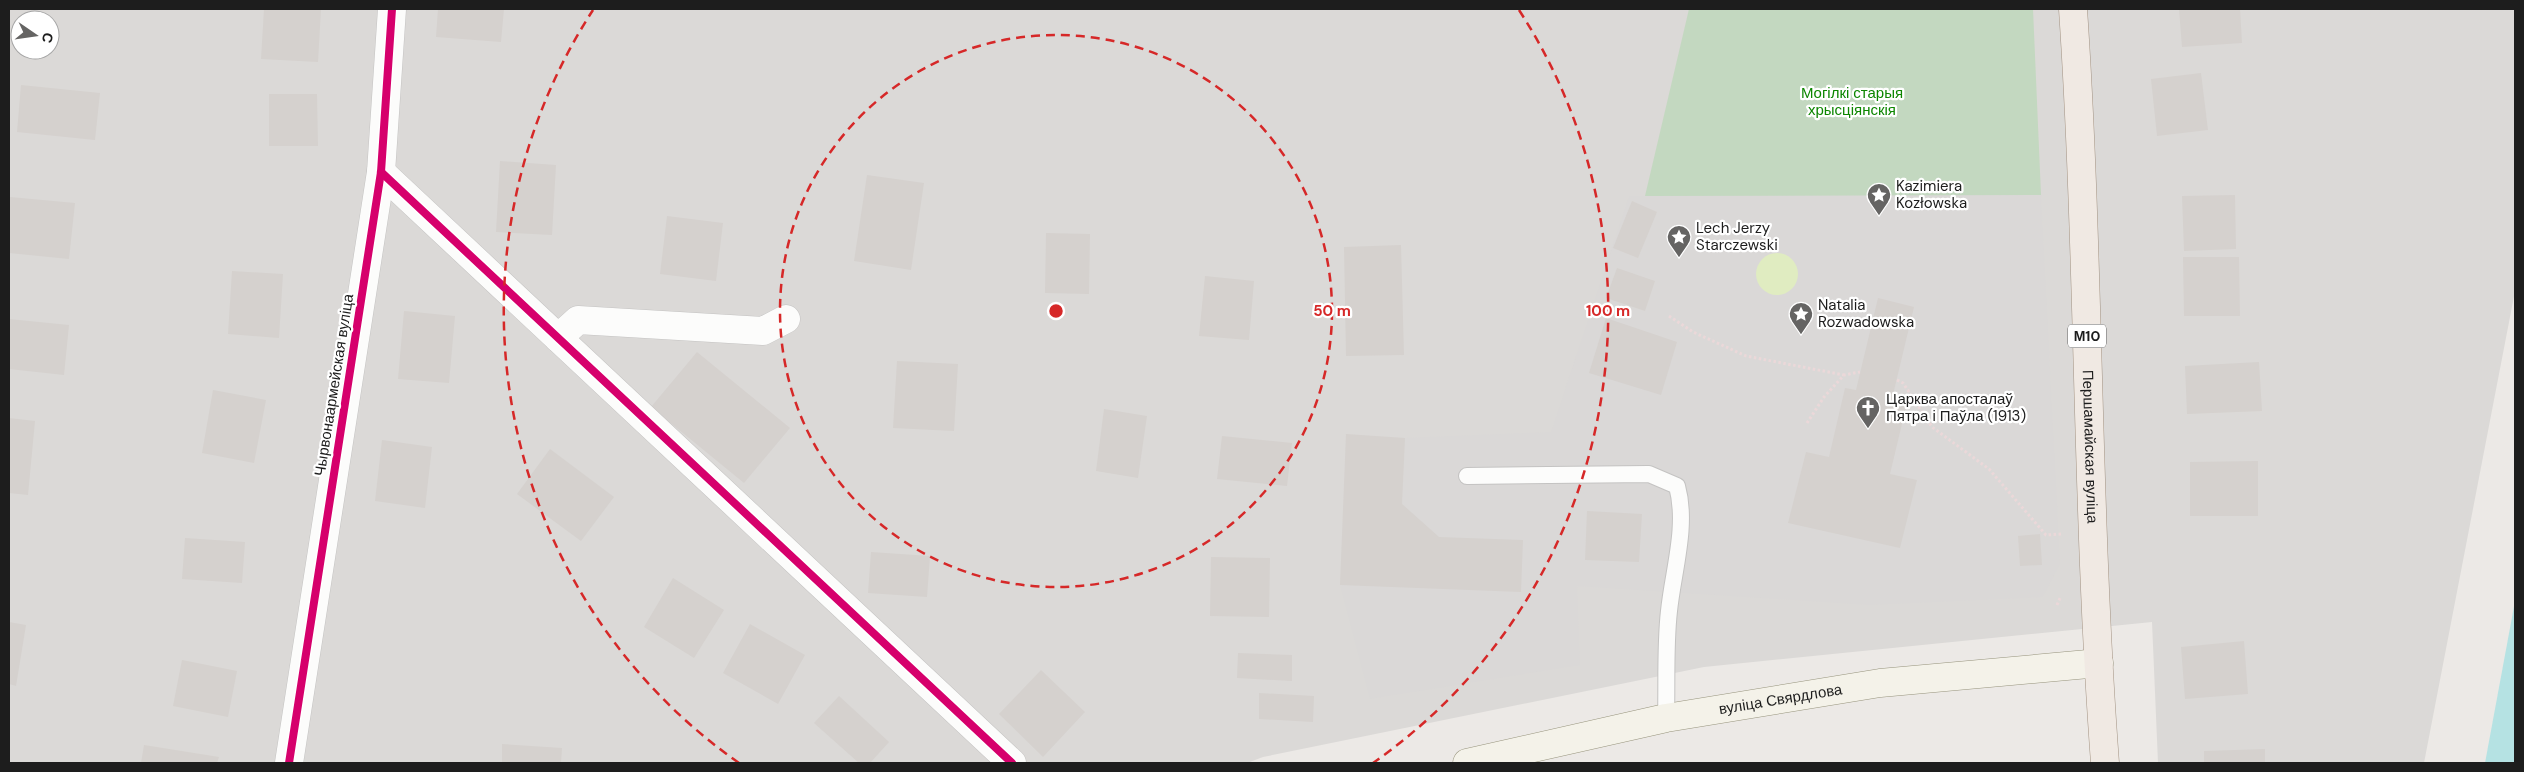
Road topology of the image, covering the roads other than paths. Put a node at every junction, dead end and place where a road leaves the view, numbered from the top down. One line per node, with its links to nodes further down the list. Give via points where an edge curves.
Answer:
1 (392, 9): 3 (street, Чырвонаармейская вуліца)
2 (2073, 9): 7 (main road, Першамайская вуліца / М10, via 2079,96)
3 (381, 172): 5 (street); 9 (street, Чырвонаармейская вуліца)
4 (786, 319): 5 (street, via 763,331 578,320)
5 (558, 338): 10 (street)
6 (1467, 476): 8 (lane, via 1650,474 1677,486 1682,503 1669,611)
7 (2099, 663): 8 (main road, вуліца Свярдлова, via 1880,683); 12 (main road, Першамайская вуліца / М10)
8 (1666, 718): 11 (main road, вуліца Свярдлова)
9 (289, 763)
10 (1012, 763)
11 (1467, 763)
12 (2105, 763)

